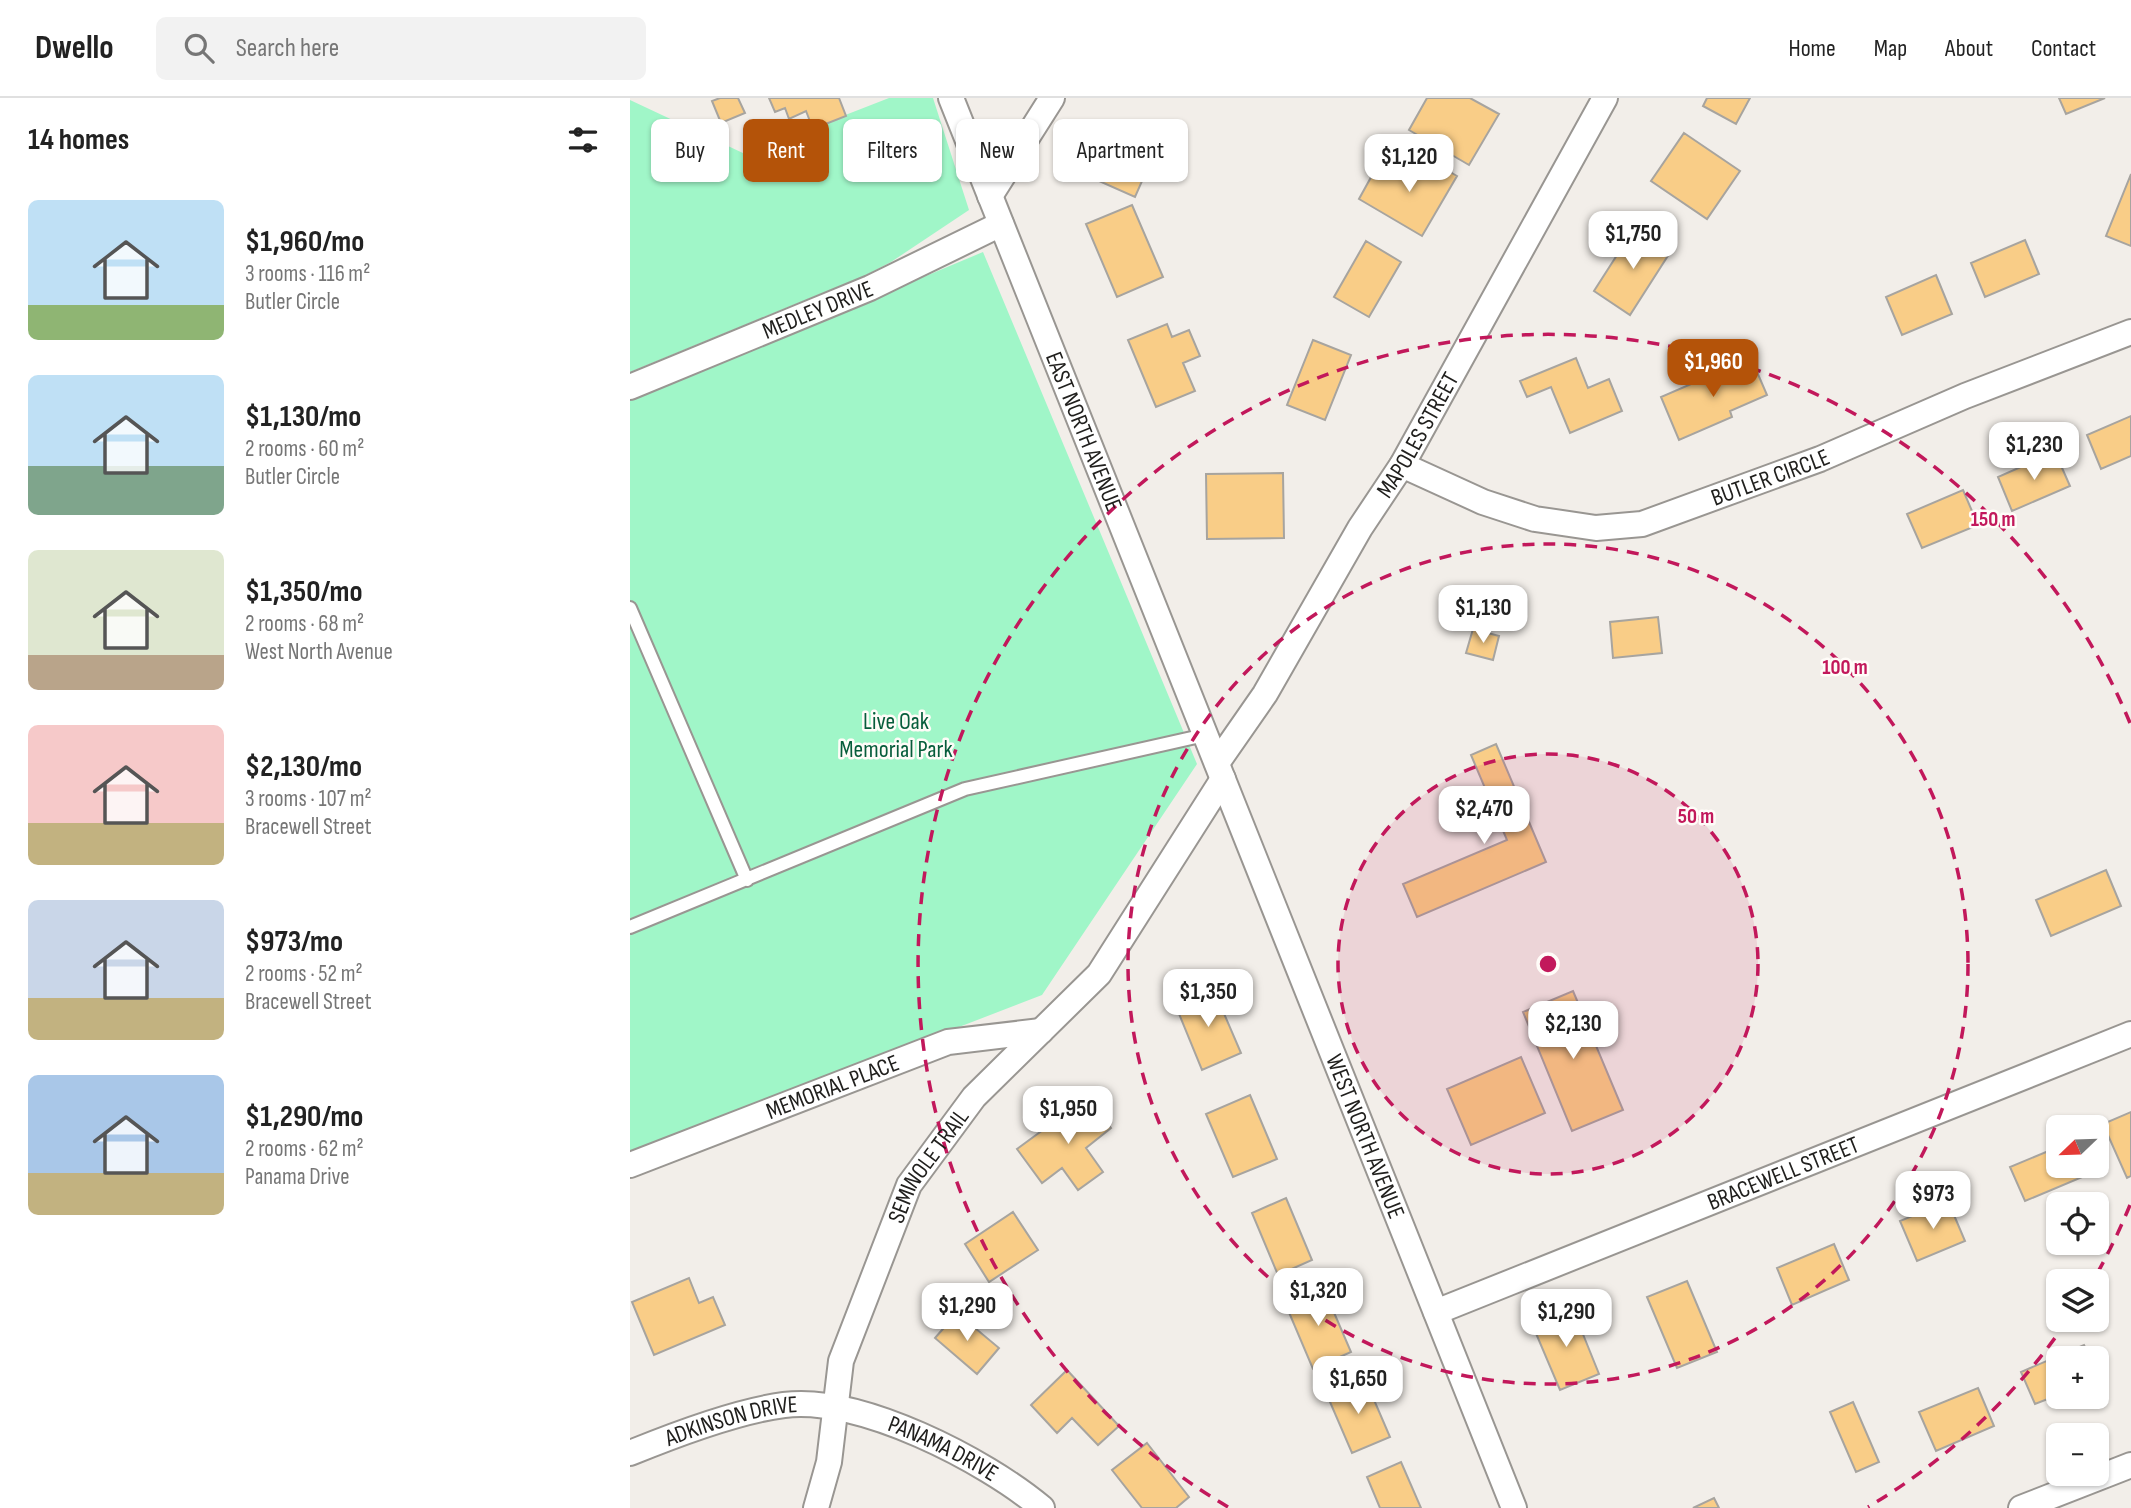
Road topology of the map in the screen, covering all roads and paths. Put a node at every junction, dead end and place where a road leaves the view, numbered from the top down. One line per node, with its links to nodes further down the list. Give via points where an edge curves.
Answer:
1 (951, 98): 4 (street, EAST NORTH AVENUE)
2 (1052, 98): 4 (street)
3 (1605, 98): 8 (street, MAPOLES STREET)
4 (990, 197): 5 (street, EAST NORTH AVENUE)
5 (1001, 224): 7 (street, MEDLEY DRIVE, via 870,288); 10 (street, EAST NORTH AVENUE)
6 (2131, 332): 8 (street, BUTLER CIRCLE, via 1965,396 1820,459 1642,524 1596,528 1535,519 1483,502)
7 (630, 387)
8 (1402, 465): 11 (street, MAPOLES STREET, via 1360,528)
9 (630, 608): 12 (lane)
10 (1205, 735): 11 (street, EAST NORTH AVENUE); 12 (lane, via 965,789)
11 (1220, 771): 14 (street, SEMINOLE TRAIL, via 1099,974); 17 (street, WEST NORTH AVENUE)
12 (747, 880): 13 (lane)
13 (630, 927)
14 (1041, 1031): 16 (street, MEMORIAL PLACE, via 948,1042); 18 (street, SEMINOLE TRAIL, via 974,1097 909,1185 848,1337)
15 (2131, 1034): 17 (street, BRACEWELL STREET)
16 (630, 1165)
17 (1436, 1312): 23 (street, WEST NORTH AVENUE)
18 (836, 1405): 19 (street, ADKINSON DRIVE, via 758,1410); 21 (street, SEMINOLE TRAIL, via 829,1462); 22 (street, PANAMA DRIVE, via 971,1459)
19 (630, 1453)
20 (2131, 1465): 24 (street)
21 (816, 1508)
22 (1042, 1508)
23 (1514, 1508)
24 (2021, 1508)

